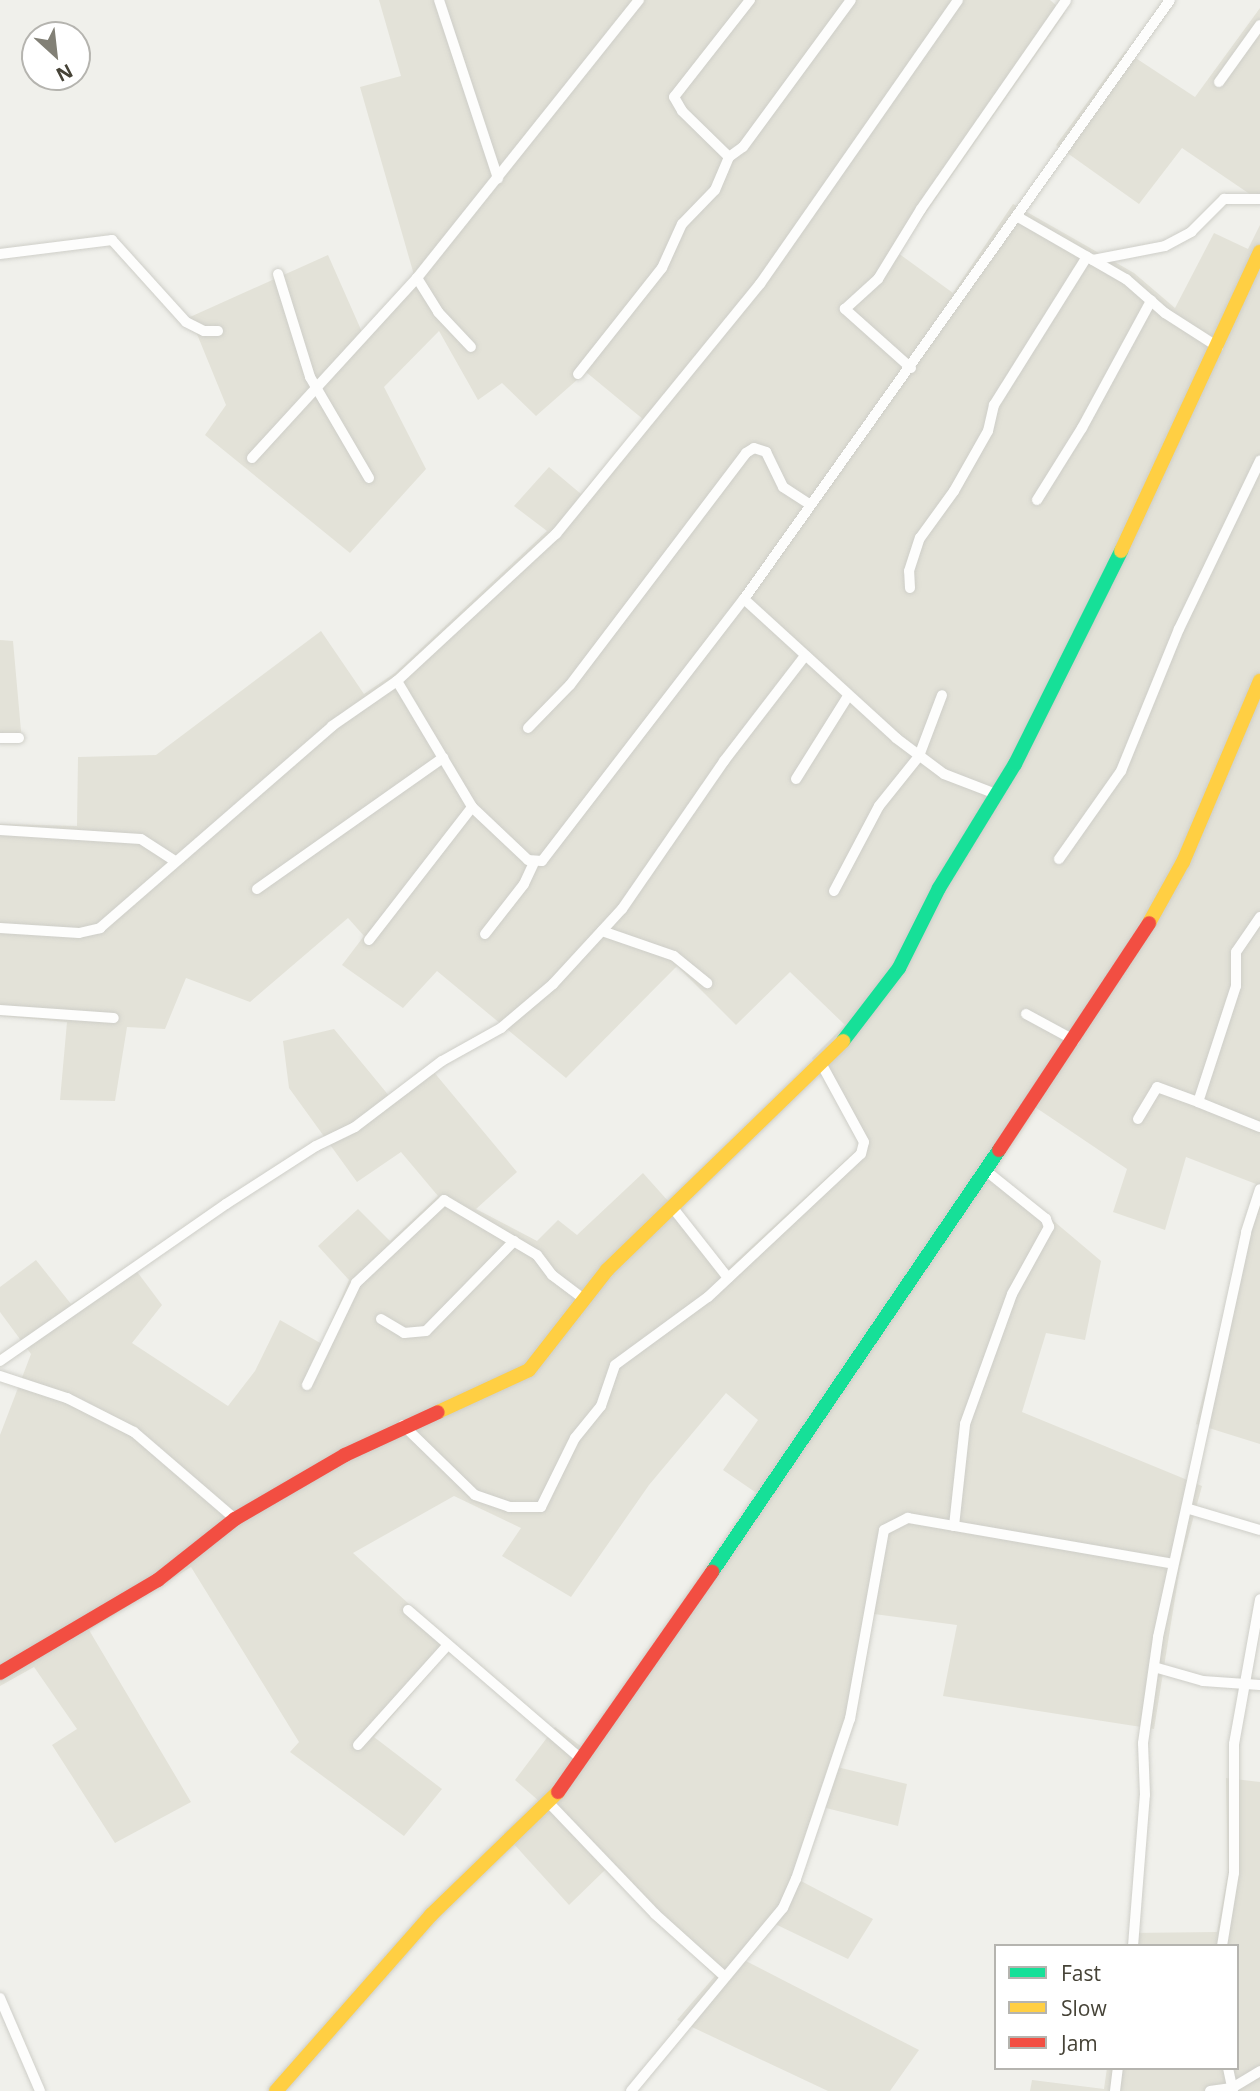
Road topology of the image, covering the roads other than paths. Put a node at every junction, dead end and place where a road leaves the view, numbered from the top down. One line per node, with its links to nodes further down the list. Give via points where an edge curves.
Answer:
1 (439, 0): 11 (street)
2 (639, 0): 11 (street)
3 (750, 0): 10 (street, via 674,97 682,111)
4 (851, 0): 10 (street, via 743,147)
5 (958, 0): 34 (street, via 760,284 633,444 555,534)
6 (1066, 0): 23 (street, via 928,198 878,279 845,309)
7 (1170, 0): 13 (street)
8 (1260, 24): 9 (street)
9 (1219, 82)
10 (729, 157): 24 (street, via 715,190 682,224 662,268)
11 (498, 178): 18 (street)
12 (1260, 199): 16 (street, via 1224,199 1191,232 1165,246)
13 (1018, 217): 16 (street); 23 (street)
14 (1260, 252): 22 (street)
15 (0, 254): 20 (street, via 112,240 186,322 204,331)
16 (1090, 258): 19 (street); 31 (street, via 994,405 988,431 920,538 909,571)
17 (278, 274): 25 (street)
18 (417, 278): 21 (street, via 438,312); 25 (street)
19 (1151, 301): 22 (street); 29 (street)
20 (218, 331)
21 (471, 346)
22 (1218, 346): 44 (street, via 1106,585)
23 (911, 368): 30 (street)
24 (578, 374)
25 (315, 387): 26 (street); 28 (street)
26 (252, 458)
27 (1260, 461): 47 (street, via 1174,638 1121,771)
28 (369, 478)
29 (1037, 500)
30 (809, 504): 32 (street); 38 (street, via 783,487 765,452 754,448 746,453 570,685)
31 (910, 588)
32 (744, 598): 33 (street); 49 (street, via 566,834 542,861)
33 (805, 656): 37 (street); 54 (street)
34 (397, 681): 42 (street); 48 (street, via 332,726)
35 (1260, 681): 61 (street, via 1161,905)
36 (942, 695): 41 (street)
37 (848, 696): 41 (street); 43 (street)
38 (528, 728)
39 (0, 738): 40 (street)
40 (19, 738)
41 (919, 756): 44 (street, via 944,775); 51 (street, via 879,806)
42 (443, 758): 45 (street); 50 (street)
43 (796, 779)
44 (996, 794): 62 (street, via 939,888 895,974)
45 (472, 807): 49 (street, via 502,839); 56 (street)
46 (0, 830): 48 (street, via 141,839)
47 (1059, 859)
48 (175, 861): 53 (street, via 95,931)
49 (534, 863): 55 (street, via 524,884)
50 (257, 889)
51 (834, 891)
52 (1260, 917): 63 (street, via 1237,952 1236,986)
53 (0, 928)
54 (602, 932): 57 (street, via 674,956); 73 (street, via 573,966 501,1028 442,1061 355,1127 316,1146 226,1204)
55 (485, 934)
56 (369, 940)
57 (706, 983)
58 (0, 1010): 60 (street)
59 (1026, 1014): 61 (street)
60 (114, 1018)
61 (1074, 1040): 66 (street)
62 (822, 1065): 68 (street); 70 (street, via 864,1149)
63 (1198, 1102): 64 (street, via 1157,1087); 65 (street)
64 (1138, 1119)
65 (1260, 1127)
66 (985, 1170): 79 (street, via 1046,1219 1049,1227 1012,1294 965,1424); 90 (street, via 837,1393)
67 (1260, 1189): 77 (street, via 1246,1232)
68 (673, 1208): 70 (street); 71 (street)
69 (514, 1241): 71 (street, via 537,1255 552,1275); 72 (street, via 426,1331 404,1333); 75 (street, via 449,1200 440,1203 356,1283)
70 (728, 1278): 76 (street, via 672,1327 611,1370 601,1406 575,1438 539,1508 509,1507 475,1495)
71 (582, 1298): 76 (street, via 547,1352 529,1370)
72 (381, 1319)
73 (0, 1361)
74 (0, 1376): 78 (street, via 67,1398 134,1432)
75 (307, 1385)
76 (403, 1425): 78 (street)
77 (1189, 1509): 80 (street); 81 (street)
78 (235, 1519): 86 (street, via 158,1580)
79 (954, 1526): 81 (street); 94 (street, via 908,1518 884,1530 850,1718 796,1879 783,1908)
80 (1260, 1530)
81 (1173, 1564): 85 (street)
82 (1260, 1599): 87 (street)
83 (408, 1610): 84 (street)
84 (446, 1647): 89 (street); 90 (street)
85 (1154, 1667): 87 (street, via 1203,1681); 92 (street, via 1143,1743 1145,1795)
86 (0, 1673)
87 (1242, 1682): 88 (street); 93 (street, via 1234,1744 1234,1873)
88 (1260, 1685)
89 (358, 1745)
90 (581, 1759): 91 (street)
91 (550, 1804): 94 (street, via 655,1914); 101 (street, via 431,1915)
92 (1133, 1944)
93 (1222, 1944)
94 (724, 1976): 102 (street)
95 (0, 1998): 100 (street)
96 (1118, 2070): 103 (street)
97 (1228, 2070): 99 (street)
98 (1260, 2071): 99 (street)
99 (1233, 2089): 104 (street)
100 (40, 2091)
101 (276, 2091)
102 (631, 2091)
103 (1115, 2091)
104 (1210, 2091)

